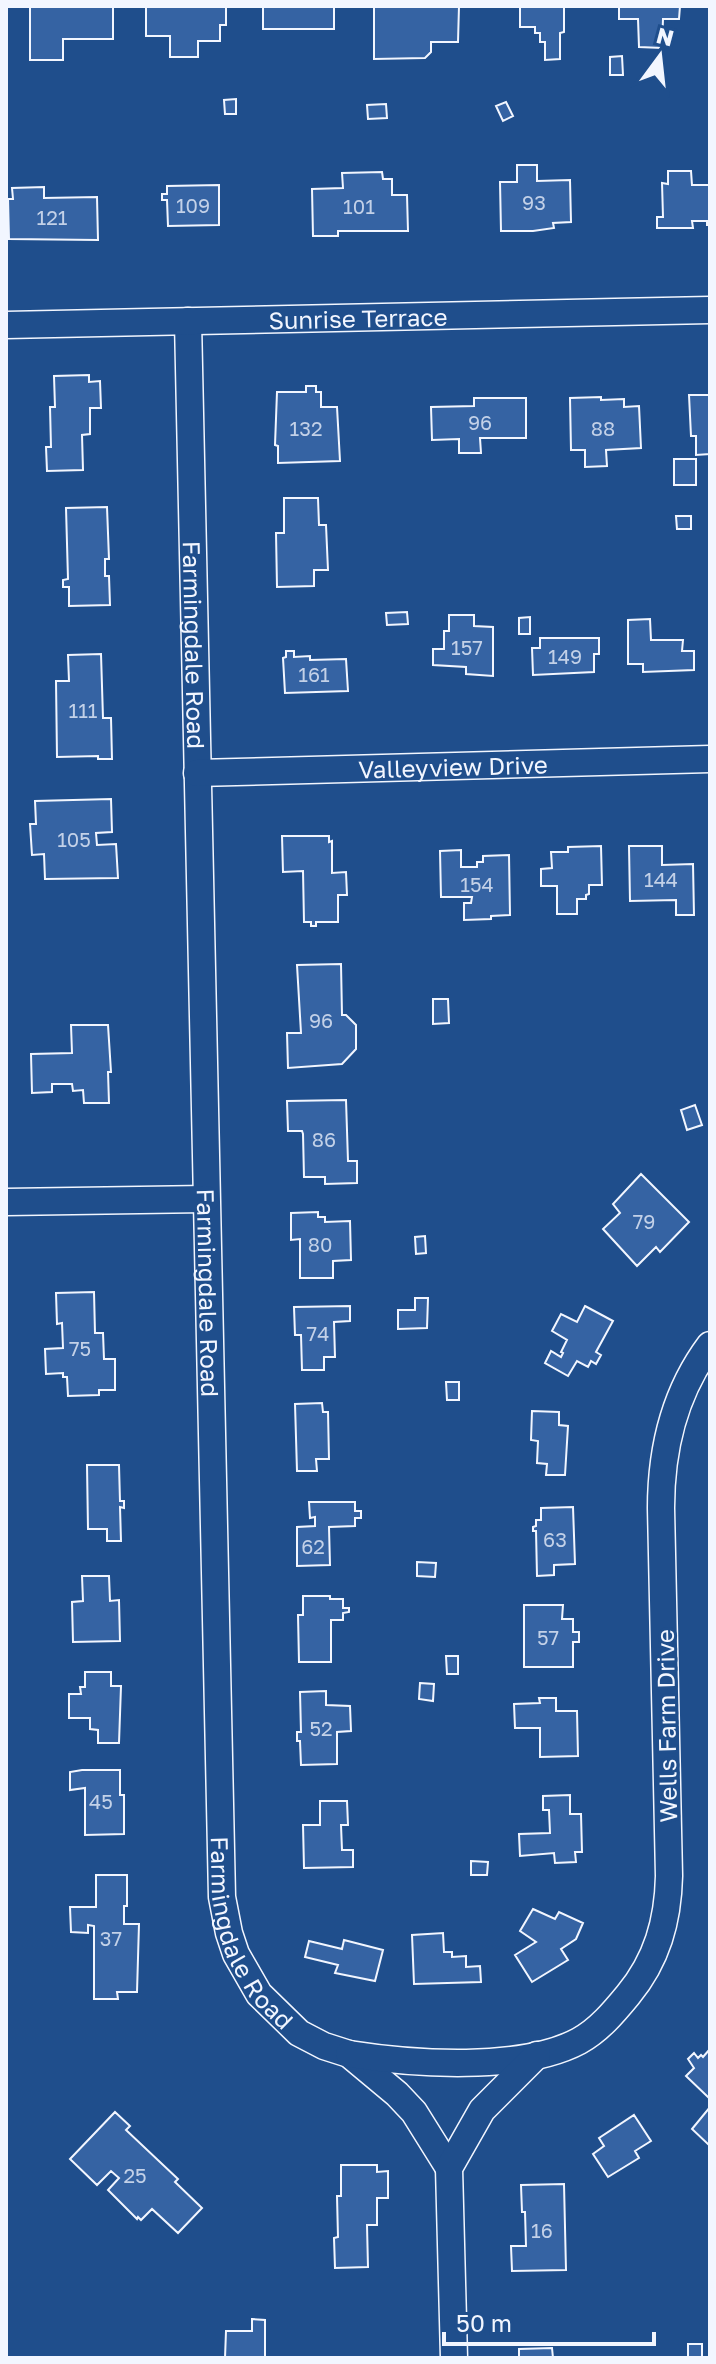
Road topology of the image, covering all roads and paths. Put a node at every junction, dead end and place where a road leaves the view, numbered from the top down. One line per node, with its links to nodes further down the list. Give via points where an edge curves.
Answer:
1 (710, 310): 2 (street, Sunrise Terrace)
2 (188, 321): 3 (street, Sunrise Terrace); 5 (street, Farmingdale Road)
3 (6, 325)
4 (710, 759): 5 (street, Valleyview Drive)
5 (197, 773): 6 (street, Farmingdale Road)
6 (206, 1199): 7 (street); 9 (street, Farmingdale Road, via 224,1909 236,1954 266,2002 299,2033)
7 (6, 1202)
8 (710, 1345): 10 (street, Wells Farm Drive, via 676,1408 662,1479 669,1876 662,1934 643,1974 604,2022 573,2044)
9 (349, 2054): 10 (street, Wells Farm Drive, via 450,2062); 11 (street, Farmingdale Road, via 414,2112)
10 (537, 2055): 11 (street, Wells Farm Drive, via 482,2110)
11 (449, 2168): 12 (street)
12 (454, 2358)

